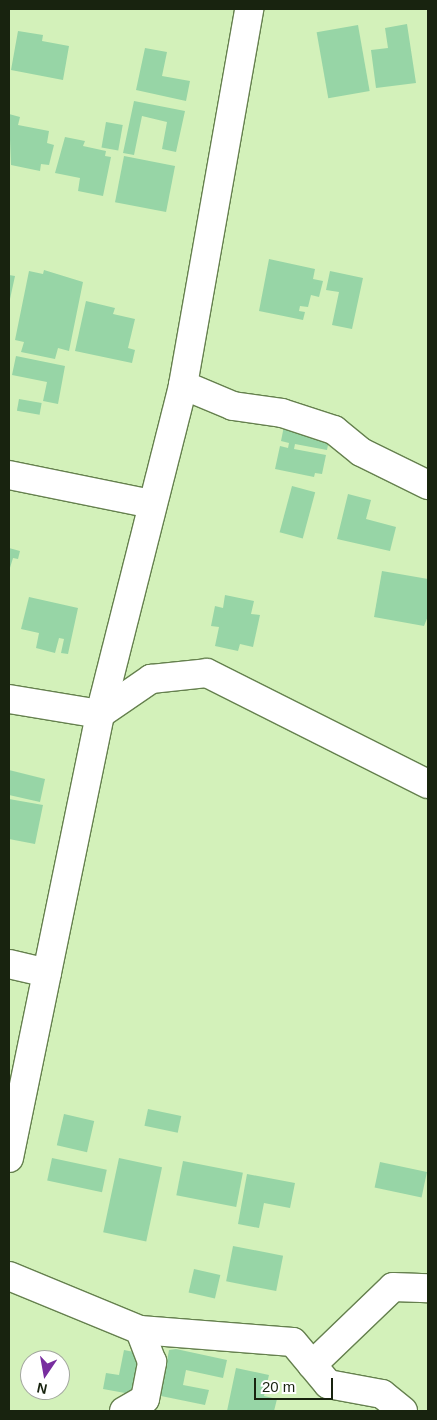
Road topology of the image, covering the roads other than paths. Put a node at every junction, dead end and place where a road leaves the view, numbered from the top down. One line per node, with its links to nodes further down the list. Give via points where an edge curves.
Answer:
1 (248, 9): 2 (street)
2 (183, 384): 4 (street, via 233,406 282,413 334,430 361,452); 5 (street)
3 (9, 475): 5 (street)
4 (428, 485)
5 (152, 504): 7 (street)
6 (9, 699): 7 (street)
7 (100, 714): 8 (street, via 151,679 207,673); 10 (street)
8 (428, 784)
9 (9, 964): 10 (street)
10 (47, 973): 11 (street)
11 (9, 1158)
12 (9, 1276): 14 (street)
13 (428, 1288): 15 (street, via 392,1287)
14 (140, 1330): 15 (street, via 293,1342); 16 (street, via 152,1362 145,1399)
15 (312, 1365): 17 (street, via 328,1384 382,1394)
16 (124, 1411)
17 (403, 1411)

